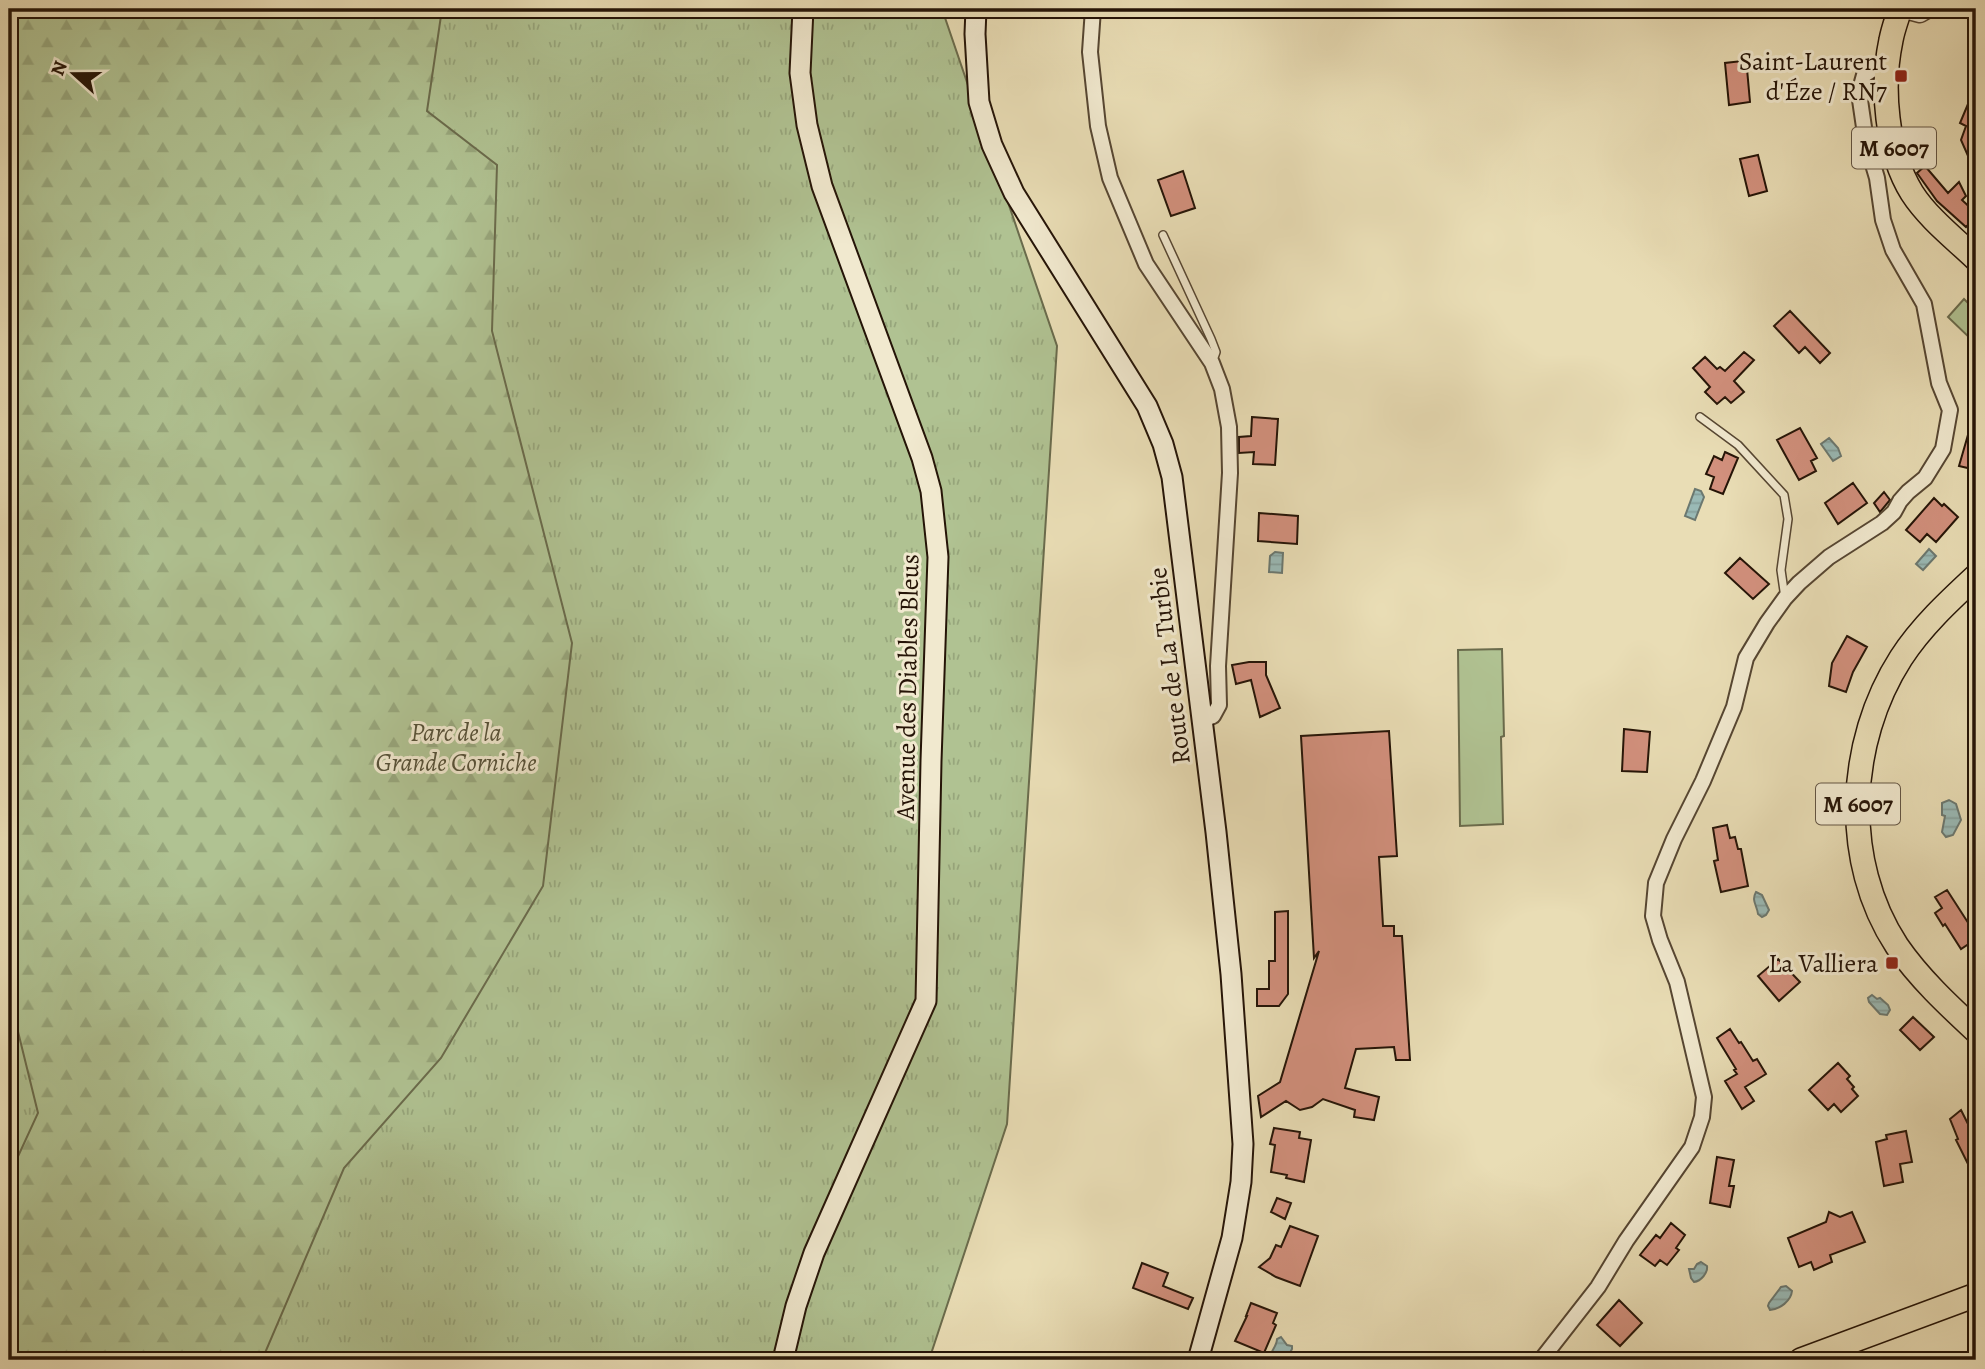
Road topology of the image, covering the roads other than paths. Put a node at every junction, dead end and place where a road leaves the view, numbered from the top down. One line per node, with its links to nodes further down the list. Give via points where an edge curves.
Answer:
1 (803, 9): 16 (main road, Avenue des Diables Bleus, via 800,73 822,186 922,458 938,557 926,1001 814,1253)
2 (976, 9): 13 (main road, Route de La Turbie, via 979,102 992,145 1014,193 1147,406 1163,444 1172,477)
3 (1093, 9): 9 (street, via 1090,52 1098,126 1110,178 1146,264)
4 (1903, 9): 5 (street, via 1920,13); 6 (main road, M 6007)
5 (1927, 9)
6 (1887, 67): 8 (main road, M 6007, via 1889,122 1901,170 1919,202); 12 (street, via 1864,75 1859,93 1866,141 1890,240 1924,304 1950,410 1948,426 1935,463 1894,512 1829,557)
7 (1163, 236): 9 (lane, via 1216,352)
8 (1976, 259)
9 (1212, 363): 13 (street, via 1229,427 1230,473 1219,705 1213,716)
10 (1700, 417): 12 (lane, via 1738,445 1784,495 1788,519 1781,570)
11 (1976, 576): 14 (main road, M 6007, via 1918,635 1886,685 1865,747 1857,815 1866,876 1887,929 1911,965)
12 (1785, 598): 18 (street, via 1746,658 1734,706 1657,883 1653,916 1677,982 1704,1097 1702,1117 1692,1147 1598,1287)
13 (1201, 720): 17 (main road, Route de La Turbie, via 1231,974 1243,1144 1232,1238)
14 (1976, 1031)
15 (1976, 1295): 19 (main road)
16 (783, 1360)
17 (1198, 1360)
18 (1541, 1360)
19 (1801, 1360)

